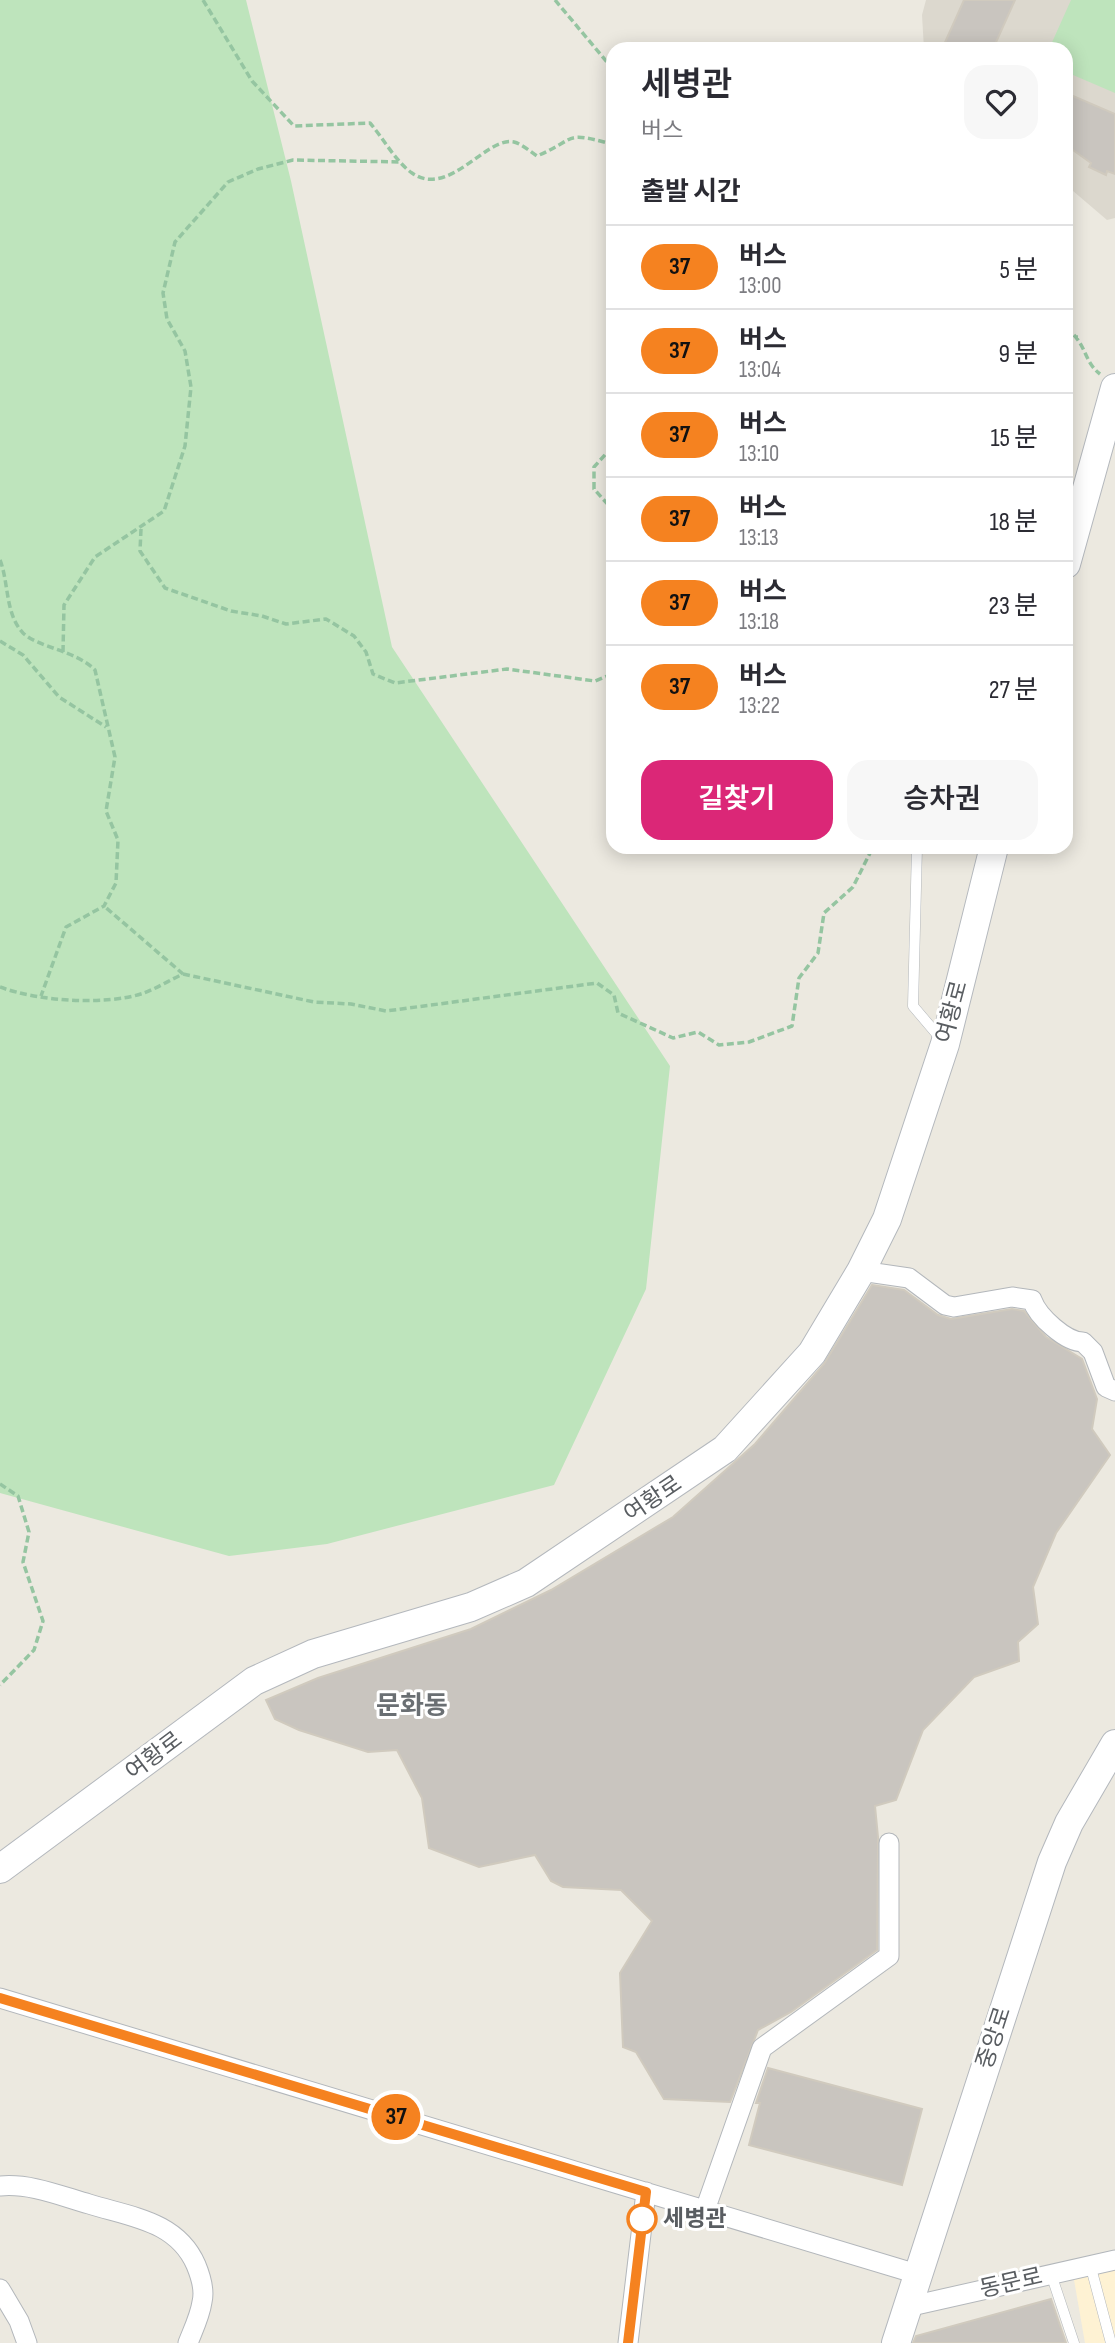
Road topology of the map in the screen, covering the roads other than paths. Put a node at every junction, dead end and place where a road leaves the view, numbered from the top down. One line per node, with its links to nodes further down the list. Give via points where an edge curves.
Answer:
1 (1110, 383): 2 (street)
2 (1073, 535)
3 (917, 854): 5 (lane, via 913,1006)
4 (992, 854): 5 (street, 여황로)
5 (944, 1044): 6 (street, 여황로, via 887,1219)
6 (861, 1271): 7 (street, via 909,1278 954,1307 1012,1297 1032,1300 1063,1335 1083,1342 1093,1352 1106,1387); 10 (street, 여황로, via 812,1353 725,1448 657,1497 526,1583 471,1607 313,1654 254,1681)
7 (1115, 1391)
8 (1115, 1744): 18 (street, 중앙로, via 1052,1862)
9 (889, 1843): 14 (street, via 889,1956 762,2048)
10 (0, 1869)
11 (0, 1998): 13 (street)
12 (0, 2186): 22 (street, via 16,2184 56,2194 160,2225 180,2238 203,2284 203,2302)
13 (646, 2192): 14 (street); 23 (street)
14 (705, 2210): 18 (street)
15 (1115, 2260): 16 (street, 동문로)
16 (1090, 2264): 17 (street, 동문로); 26 (lane)
17 (1051, 2273): 20 (street, 동문로); 25 (lane)
18 (917, 2274): 20 (street, 중앙로)
19 (0, 2290): 21 (street)
20 (907, 2307): 24 (street, 중앙로)
21 (27, 2343)
22 (188, 2343)
23 (628, 2343)
24 (897, 2343)
25 (1074, 2343)
26 (1111, 2343)

